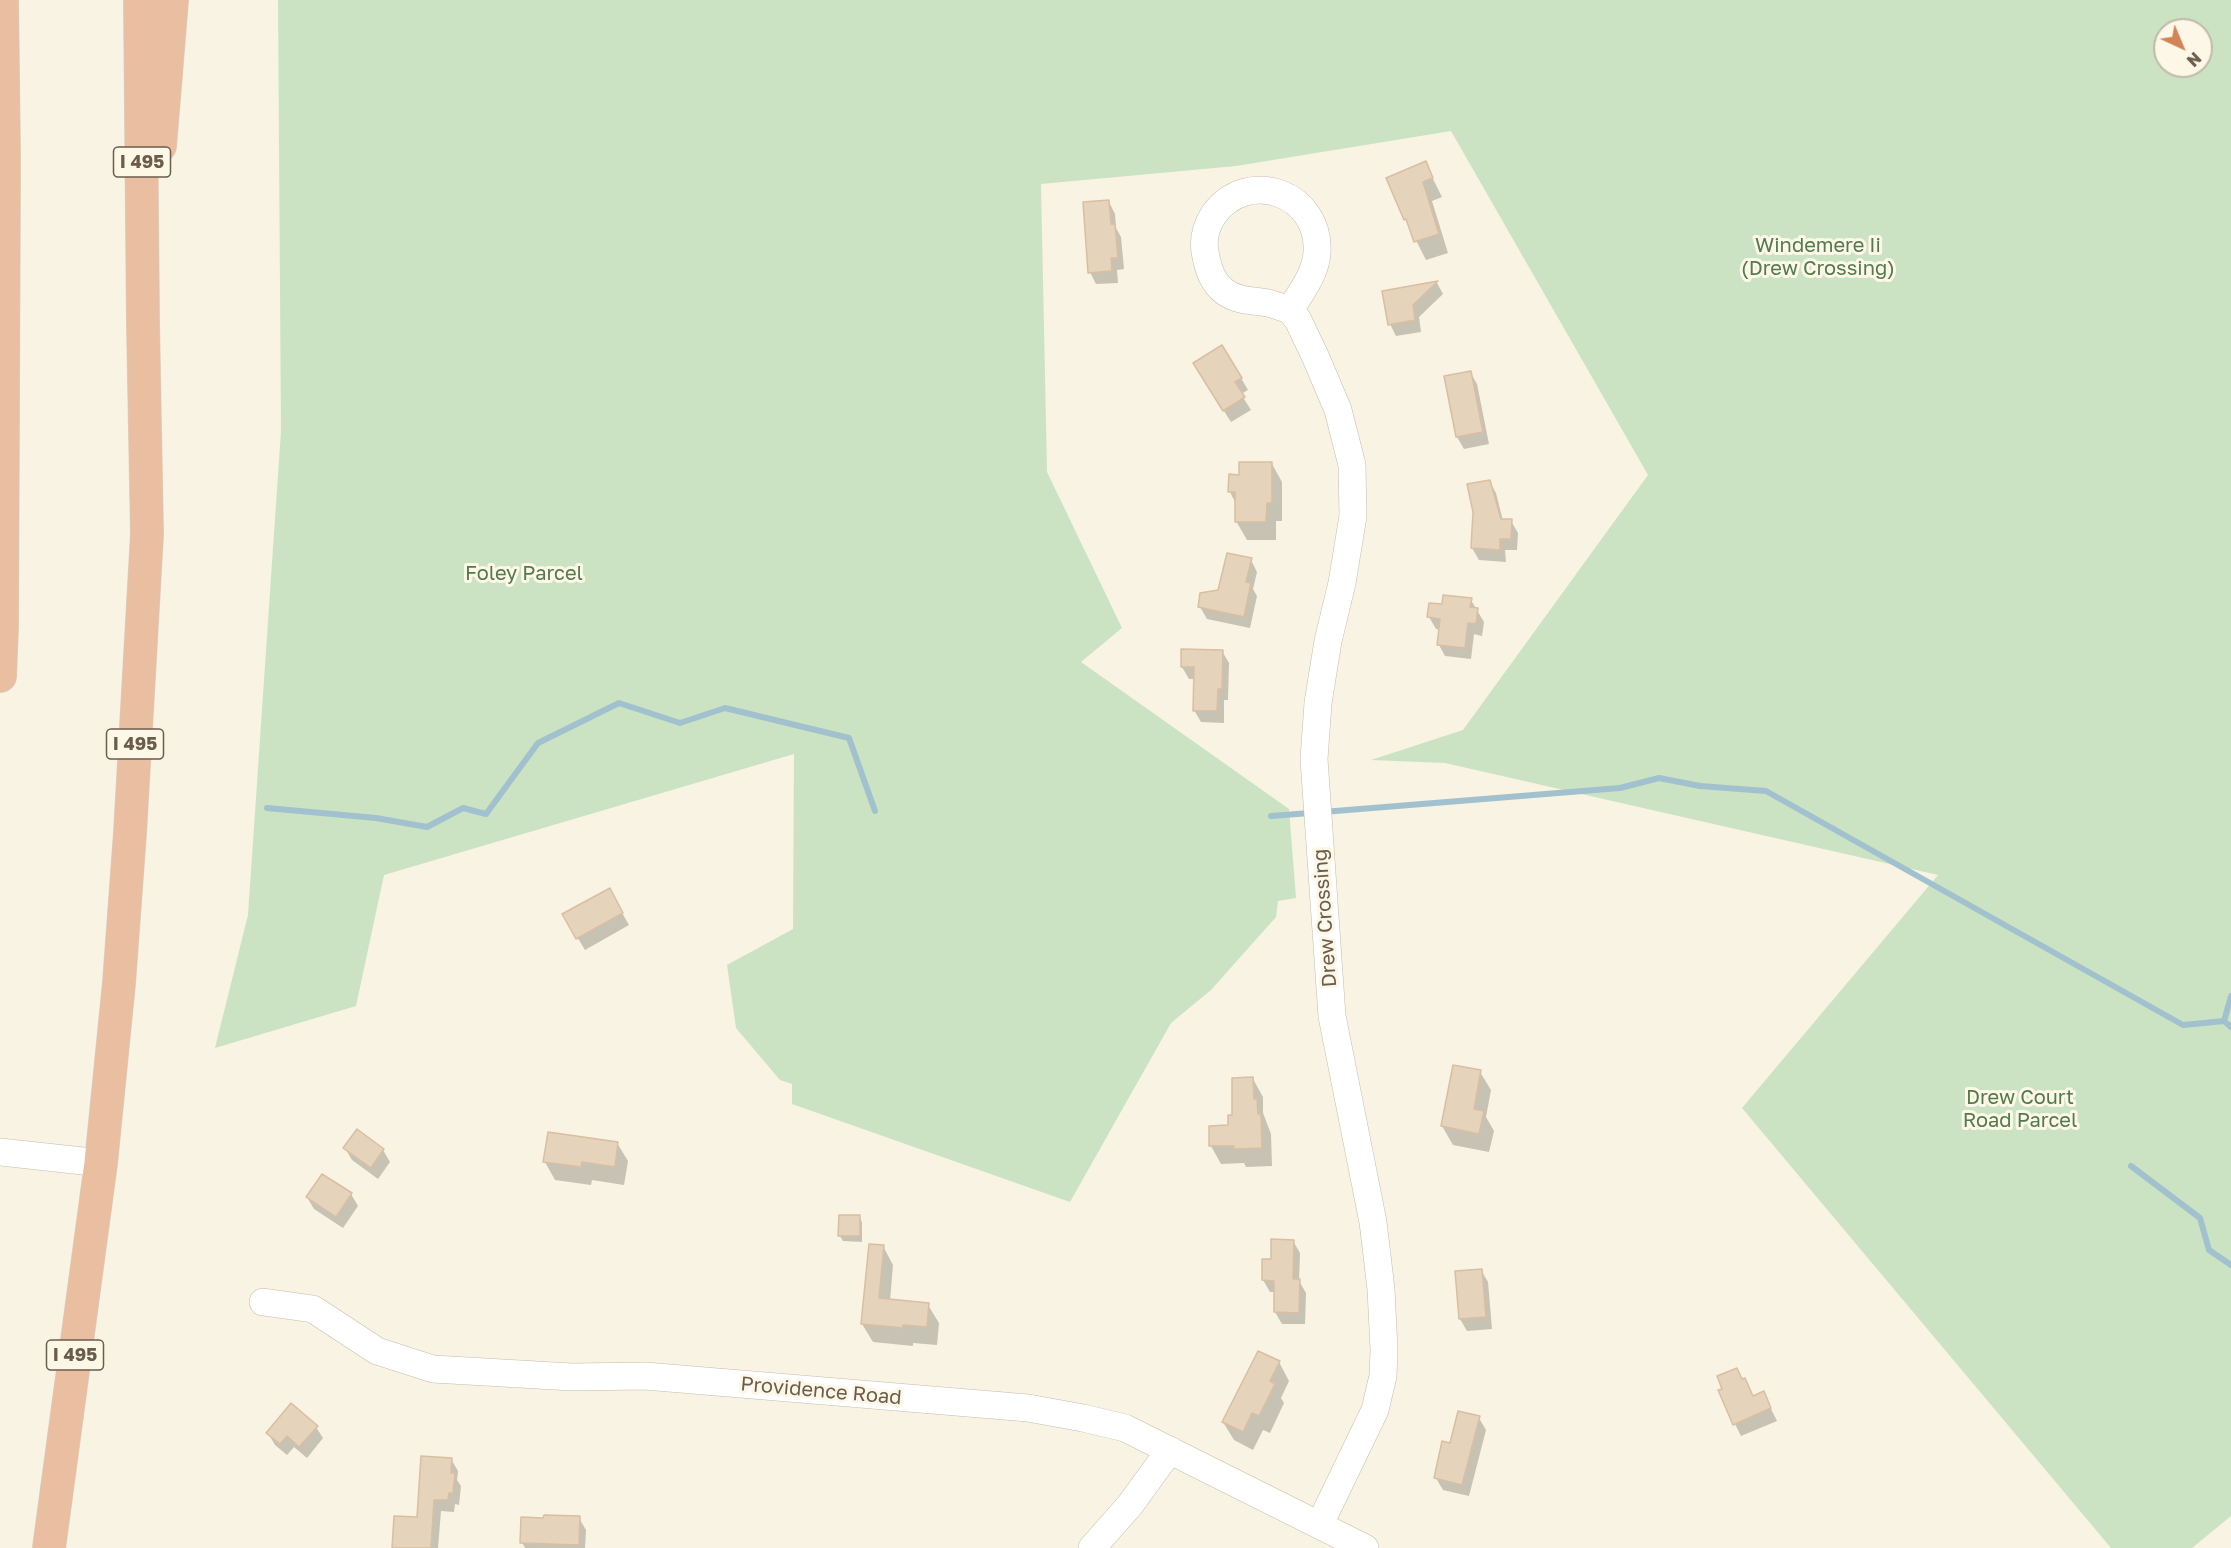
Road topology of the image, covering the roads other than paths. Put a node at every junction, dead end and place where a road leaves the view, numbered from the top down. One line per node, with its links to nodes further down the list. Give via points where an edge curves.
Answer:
1 (2, 0): 6 (highway)
2 (140, 0): 5 (highway, I 495)
3 (172, 0): 5 (highway)
4 (1290, 310): 4 (street, via 1243,301 1223,291 1210,275 1203,245 1208,224 1222,203 1248,190 1268,190 1294,200 1309,216 1316,232 1317,255); 11 (street, Drew Crossing, via 1338,410 1352,465 1353,516 1324,662 1314,759 1332,1016 1373,1222 1384,1350 1375,1410)
5 (142, 324): 8 (highway, I 495, via 147,534 119,983)
6 (0, 676)
7 (0, 1152): 8 (street)
8 (101, 1163): 12 (highway, I 495)
9 (263, 1302): 10 (street, Providence Road, via 313,1309 377,1351 433,1369 572,1377 645,1376 1028,1408 1125,1428)
10 (1170, 1450): 11 (street, Providence Road); 13 (street)
11 (1320, 1524): 14 (street, Providence Road)
12 (49, 1548)
13 (1092, 1548)
14 (1365, 1548)

